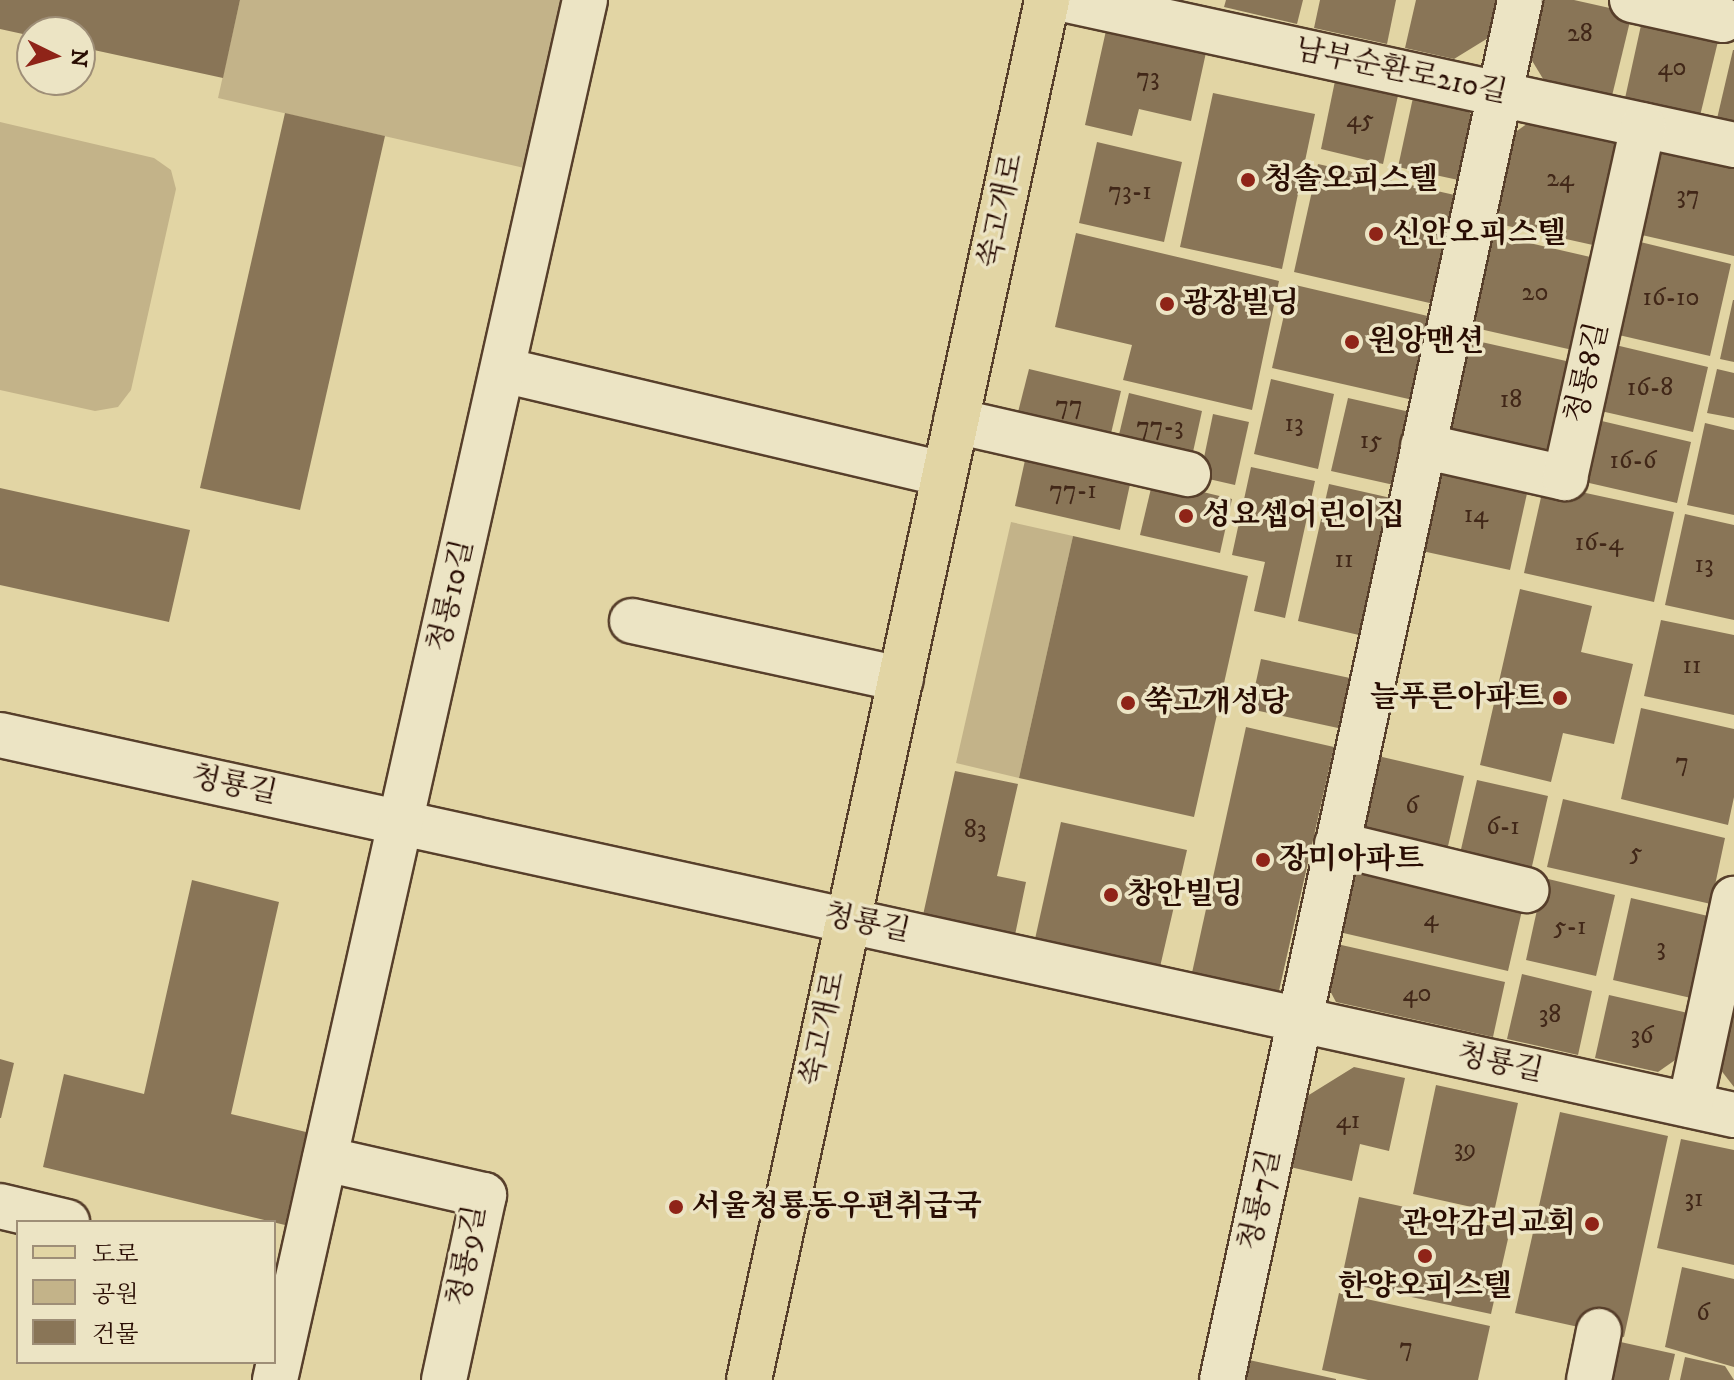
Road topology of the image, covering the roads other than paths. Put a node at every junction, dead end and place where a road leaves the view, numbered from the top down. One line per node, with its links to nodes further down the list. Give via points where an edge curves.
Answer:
1 (585, 0): 10 (street, 청룡10길)
2 (1047, 0): 11 (main road, 쑥고개로)
3 (1067, 0): 7 (street, 남부순환로210길)
4 (1520, 0): 7 (street)
5 (1632, 0): 6 (street)
6 (1723, 20)
7 (1500, 94): 8 (street, 남부순환로210길); 12 (street)
8 (1643, 126): 9 (street, 남부순환로210길); 12 (street, 청룡8길, via 1565,478)
9 (1734, 145)
10 (503, 370): 13 (street); 18 (street, 청룡10길)
11 (956, 421): 13 (main road, 쑥고개로); 14 (street)
12 (1423, 446): 19 (street)
13 (944, 474): 16 (main road, 쑥고개로)
14 (1188, 474)
15 (632, 621): 16 (street)
16 (901, 679): 22 (main road, 쑥고개로)
17 (0, 735): 18 (street, 청룡길)
18 (401, 822): 22 (street, 청룡길); 26 (street)
19 (1337, 844): 20 (street); 23 (street)
20 (1526, 890)
21 (1734, 899): 24 (street)
22 (848, 920): 23 (street, 청룡길); 33 (main road, 쑥고개로)
23 (1299, 1020): 24 (street, 청룡길); 34 (street, 청룡7길)
24 (1690, 1105): 25 (street, 청룡길)
25 (1734, 1115)
26 (325, 1159): 29 (street); 32 (street, 청룡9길, via 484,1195)
27 (0, 1206): 28 (street)
28 (59, 1220)
29 (286, 1274): 31 (street)
30 (1599, 1331): 35 (street)
31 (275, 1380)
32 (444, 1380)
33 (749, 1380)
34 (1222, 1380)
35 (1589, 1380)

